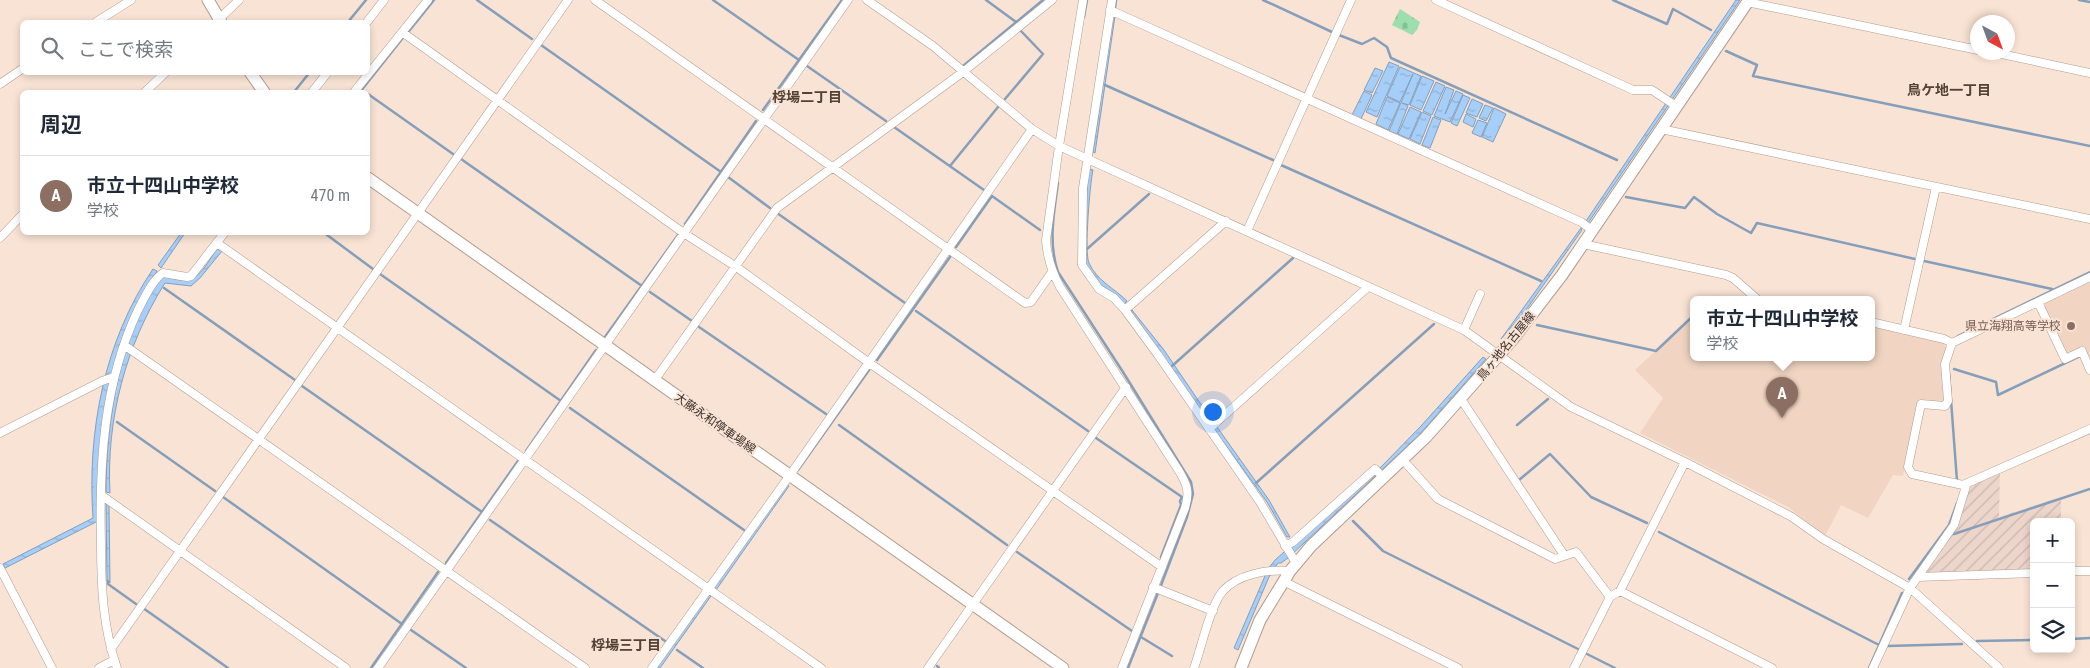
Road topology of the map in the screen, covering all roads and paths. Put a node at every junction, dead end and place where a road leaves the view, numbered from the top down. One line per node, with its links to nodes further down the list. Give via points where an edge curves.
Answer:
1 (130, 0): 17 (street)
2 (208, 0): 18 (main road)
3 (238, 0): 19 (street)
4 (384, 0): 20 (street)
5 (428, 0): 21 (street)
6 (568, 0): 37 (street)
7 (595, 0): 40 (street)
8 (848, 0): 40 (street)
9 (867, 0): 26 (street)
10 (1052, 0): 26 (street)
11 (1083, 0): 43 (street)
12 (1112, 0): 16 (street)
13 (1350, 0): 38 (street)
14 (1436, 0): 39 (street, via 1633,90 1652,90)
15 (1748, 1): 22 (street); 39 (main road, 鳥ヶ地名古屋線)
16 (1110, 10): 38 (street); 44 (street)
17 (99, 20)
18 (218, 20)
19 (220, 20)
20 (369, 20)
21 (402, 32): 25 (street); 37 (street)
22 (1970, 48)
23 (2015, 57): 27 (street)
24 (20, 71): 32 (street)
25 (370, 72)
26 (964, 72): 42 (street); 45 (street)
27 (2090, 73)
28 (163, 75): 33 (street)
29 (252, 75): 34 (main road)
30 (326, 75): 35 (street)
31 (368, 75): 36 (street)
32 (0, 84)
33 (147, 90)
34 (263, 90)
35 (314, 90)
36 (356, 90)
37 (498, 98): 48 (street); 54 (street)
38 (1306, 99): 52 (street); 53 (street, via 1581,222)
39 (1672, 103): 41 (main road, 鳥ヶ地名古屋線)
40 (764, 119): 45 (street); 54 (street)
41 (1661, 128): 47 (street); 53 (main road, 鳥ヶ地名古屋線)
42 (1032, 129): 43 (street); 59 (street)
43 (1059, 146): 44 (street); 61 (street, via 1046,240)
44 (1088, 158): 51 (street); 67 (street, via 1083,188 1082,264 1099,289)
45 (832, 167): 59 (street); 60 (street, via 777,208)
46 (370, 179): 48 (main road, 大藤永和停車場線)
47 (1936, 187): 50 (street); 71 (street)
48 (418, 213): 69 (street); 73 (main road, 大藤永和停車場線)
49 (20, 217): 56 (street)
50 (2090, 219)
51 (1226, 221): 52 (street); 67 (street)
52 (1247, 230): 63 (street)
53 (1592, 230): 58 (main road, 鳥ヶ地名古屋線)
54 (685, 234): 60 (street); 73 (street)
55 (223, 235): 57 (street)
56 (0, 238)
57 (217, 243): 69 (street); 74 (street, via 191,276 159,275 144,300)
58 (1583, 244): 65 (street, via 1726,275); 75 (main road, 鳥ヶ地名古屋線)
59 (948, 249): 61 (street, via 1025,303 1031,302); 76 (street)
60 (735, 266): 76 (street); 79 (street)
61 (1052, 272): 80 (street)
62 (2090, 277): 66 (street)
63 (1368, 287): 70 (street); 82 (street)
64 (1480, 294): 70 (street)
65 (1754, 296)
66 (2038, 302): 72 (street); 77 (street, via 2066,359 2082,351)
67 (1125, 310): 82 (street)
68 (1875, 323): 71 (street)
69 (337, 327): 85 (street); 86 (street)
70 (1464, 330): 75 (street)
71 (1904, 330): 72 (street)
72 (1952, 343): 91 (street, via 1944,364 1947,404 1921,404 1908,467 1912,474 1963,485)
73 (605, 345): 79 (main road, 大藤永和停車場線); 86 (street)
74 (128, 347): 78 (street); 85 (street)
75 (1501, 355): 81 (main road, 鳥ヶ地名古屋線); 88 (street, via 1571,407)
76 (868, 362): 90 (street); 92 (street)
77 (2090, 370)
78 (114, 377): 84 (street); 93 (street, via 102,450)
79 (654, 381): 90 (main road, 大藤永和停車場線)
80 (1126, 387): 92 (street); 98 (street, via 1187,483 1185,508)
81 (1461, 399): 87 (main road, 鳥ヶ地名古屋線); 96 (street)
82 (1209, 429): 94 (street, via 1260,502)
83 (2090, 429): 91 (street)
84 (0, 433)
85 (260, 439): 95 (street); 100 (street)
86 (525, 459): 100 (street); 108 (street)
87 (1403, 460): 89 (main road, 鳥ヶ地名古屋線); 96 (street, via 1438,499 1555,559)
88 (1685, 462): 107 (street, via 1792,517); 109 (street)
89 (1380, 474): 94 (street, via 1375,468); 97 (main road, 鳥ヶ地名古屋線)
90 (790, 475): 108 (street); 111 (main road, 大藤永和停車場線)
91 (1967, 483): 104 (street, via 1954,525)
92 (1053, 490): 98 (street); 111 (street)
93 (101, 495): 95 (street); 113 (street, via 103,611)
94 (1286, 547): 97 (street)
95 (181, 551): 113 (street); 117 (street)
96 (1564, 555): 110 (street, via 1576,552 1581,556)
97 (1289, 565): 105 (main road, 鳥ヶ地名古屋線); 112 (street, via 1242,578 1222,592)
98 (1162, 567): 106 (street)
99 (0, 568): 115 (street)
100 (447, 570): 118 (street); 119 (street)
101 (2090, 571): 102 (street)
102 (2075, 572)
103 (2030, 573): 104 (street)
104 (1918, 578): 107 (street)
105 (1283, 581): 126 (main road, 鳥ヶ地名古屋線, via 1260,620); 127 (street)
106 (1153, 587): 112 (street); 124 (street)
107 (1910, 588): 130 (street); 131 (street)
108 (708, 589): 120 (street); 121 (street)
109 (1620, 590): 110 (street); 129 (street)
110 (1610, 598): 128 (street)
111 (972, 605): 122 (street); 123 (main road, 大藤永和停車場線)
112 (1213, 611): 125 (street)
113 (111, 649): 114 (street)
114 (115, 664): 116 (street)
115 (52, 668)
116 (98, 668)
117 (346, 668)
118 (378, 668)
119 (585, 668)
120 (652, 668)
121 (821, 668)
122 (928, 668)
123 (1063, 668)
124 (1122, 668)
125 (1194, 668)
126 (1241, 668)
127 (1458, 668)
128 (1574, 668)
129 (1772, 668)
130 (1873, 668)
131 (1999, 668)

